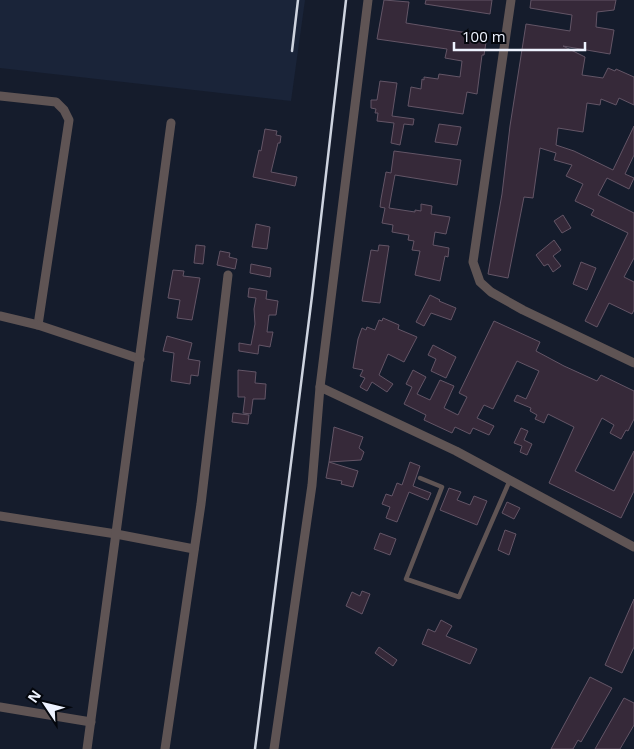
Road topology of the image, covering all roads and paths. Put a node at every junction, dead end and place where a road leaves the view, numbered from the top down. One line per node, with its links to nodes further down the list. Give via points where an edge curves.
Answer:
1 (368, 0): 10 (street)
2 (511, 0): 9 (street, via 473,262 480,282 491,292)
3 (0, 96): 7 (street, via 56,102 69,120)
4 (171, 124): 8 (street)
5 (228, 275): 16 (street)
6 (0, 316): 7 (street)
7 (38, 325): 8 (street)
8 (140, 359): 14 (street)
9 (634, 363)
10 (320, 387): 12 (street); 21 (street, via 312,484)
11 (420, 478): 12 (lane, via 442,487 406,578 459,597)
12 (510, 480): 15 (street)
13 (0, 516): 14 (street)
14 (116, 534): 16 (street); 18 (street)
15 (634, 547)
16 (194, 549): 20 (street)
17 (0, 707): 18 (street)
18 (90, 722): 19 (street)
19 (87, 749)
20 (164, 749)
21 (274, 749)

